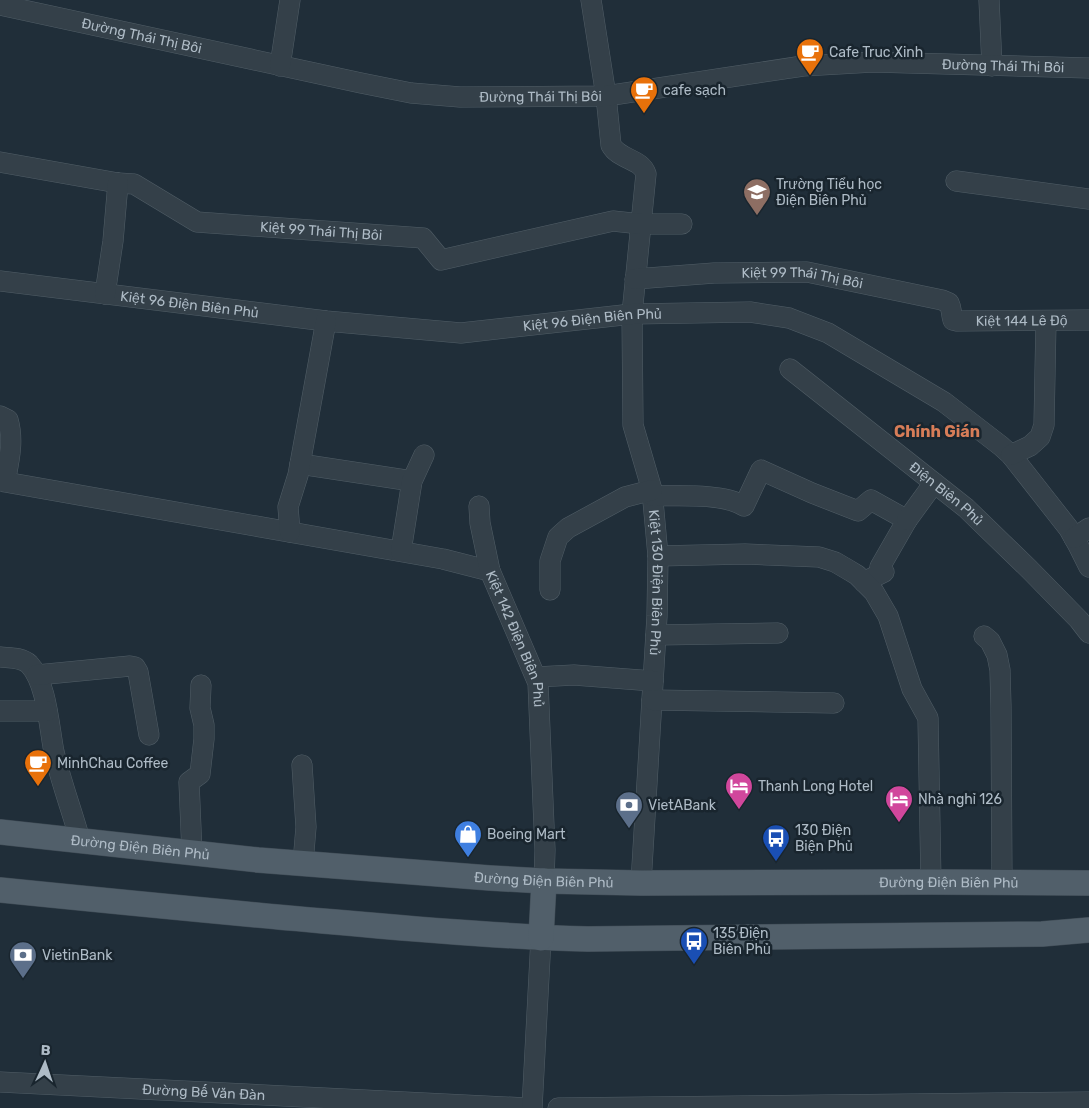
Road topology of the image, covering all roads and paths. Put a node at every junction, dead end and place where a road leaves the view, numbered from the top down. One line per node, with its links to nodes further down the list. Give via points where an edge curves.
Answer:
1 (290, 0): 5 (street)
2 (591, 0): 8 (street)
3 (989, 0): 6 (street)
4 (0, 4): 5 (street, Đường Thái Thị Bôi)
5 (280, 66): 8 (street, Đường Thái Thị Bôi, via 411,93 469,97)
6 (992, 66): 7 (street, Đường Thái Thị Bôi); 8 (street, Đường Thái Thị Bôi, via 873,62 803,66)
7 (1089, 68)
8 (606, 96): 13 (street, via 611,145 618,154 645,169)
9 (0, 162): 11 (street, Kiệt 99 Thái Thị Bôi)
10 (956, 181): 12 (street)
11 (118, 183): 13 (street, Kiệt 99 Thái Thị Bôi, via 134,184 198,222 423,238 441,260 613,220); 17 (street)
12 (1089, 199)
13 (640, 224): 14 (street, Kiệt 99 Thái Thị Bôi); 15 (street)
14 (682, 224)
15 (635, 279): 18 (street); 19 (street, Kiệt 99 Thái Thị Bôi, via 714,273 807,272 942,300 949,303)
16 (0, 281): 17 (street, Kiệt 96 Điện Biên Phủ)
17 (105, 294): 21 (street, Kiệt 96 Điện Biên Phủ)
18 (632, 314): 21 (street, Kiệt 96 Điện Biên Phủ, via 461,333); 26 (street, Kiệt 96 Điện Biên Phủ, via 750,312 789,318 828,333 944,402); 30 (street, Kiệt 130 Điện Biên Phủ, via 633,425)
19 (953, 320): 22 (street, Kiệt 144 Lê Độ)
20 (1089, 320): 22 (street, Kiệt 144 Lê Độ)
21 (326, 321): 27 (street)
22 (1046, 321): 26 (street, via 1044,425 1040,437)
23 (790, 369): 29 (street, Điện Biên Phủ)
24 (0, 416): 33 (street, Kiệt 142 Điện Biên Phủ, via 8,420 12,443 5,482)
25 (424, 455): 28 (street)
26 (1011, 455): 34 (street, Kiệt 96 Điện Biên Phủ, via 1069,529)
27 (300, 464): 28 (street); 33 (street, via 288,507)
28 (412, 481): 35 (street)
29 (934, 483): 32 (street); 41 (street, Điện Biên Phủ, via 966,508)
30 (652, 493): 32 (street, via 702,496 736,501 744,506 761,470 858,511 871,500); 36 (street, Kiệt 130 Điện Biên Phủ); 40 (street, via 639,492 625,497 558,536 550,561)
31 (479, 506): 38 (street)
32 (907, 520): 39 (street, via 880,567 884,572)
33 (290, 532): 35 (street, Kiệt 142 Điện Biên Phủ)
34 (1081, 533): 37 (street, Kiệt 96 Điện Biên Phủ)
35 (401, 551): 38 (street, Kiệt 142 Điện Biên Phủ)
36 (658, 556): 39 (street, via 745,554 819,557 835,562); 43 (street, Kiệt 130 Điện Biên Phủ)
37 (1089, 567)
38 (490, 571): 47 (street, Kiệt 142 Điện Biên Phủ)
39 (864, 582): 60 (street, via 888,616 912,689 928,718)
40 (550, 590)
41 (1089, 633)
42 (778, 634): 43 (street)
43 (656, 635): 49 (street, Kiệt 130 Điện Biên Phủ)
44 (984, 636): 61 (street, via 997,655 1000,670)
45 (0, 657): 46 (street, via 20,658)
46 (37, 675): 52 (street); 53 (street, via 135,667)
47 (536, 677): 49 (street, via 574,675); 59 (street, Kiệt 142 Điện Biên Phủ)
48 (201, 685): 57 (street, via 204,739 200,774 189,782)
49 (652, 690): 50 (street); 62 (street, Kiệt 130 Điện Biên Phủ)
50 (834, 703)
51 (0, 711): 52 (street)
52 (47, 711): 56 (street, via 55,753)
53 (149, 735)
54 (302, 765): 58 (street, via 306,827)
55 (0, 832): 56 (main road, Đường Điện Biên Phủ)
56 (80, 840): 57 (main road, Đường Điện Biên Phủ)
57 (192, 853): 58 (main road, Đường Điện Biên Phủ)
58 (303, 863): 59 (main road, Đường Điện Biên Phủ)
59 (544, 881): 62 (main road, Đường Điện Biên Phủ); 67 (main road)
60 (932, 882): 61 (main road, Đường Điện Biên Phủ); 62 (main road, Đường Điện Biên Phủ)
61 (1002, 882): 63 (main road, Đường Điện Biên Phủ)
62 (642, 883)
63 (1086, 883)
64 (0, 890): 67 (main road, via 218,912)
65 (1089, 930): 66 (main road)
66 (1042, 934): 67 (main road); 68 (street)
67 (541, 938): 72 (street)
68 (1089, 941)
69 (0, 1082): 71 (street, Đường Bế Văn Đàn)
70 (1089, 1102): 73 (street)
71 (527, 1108)
72 (532, 1108)
73 (558, 1108)

